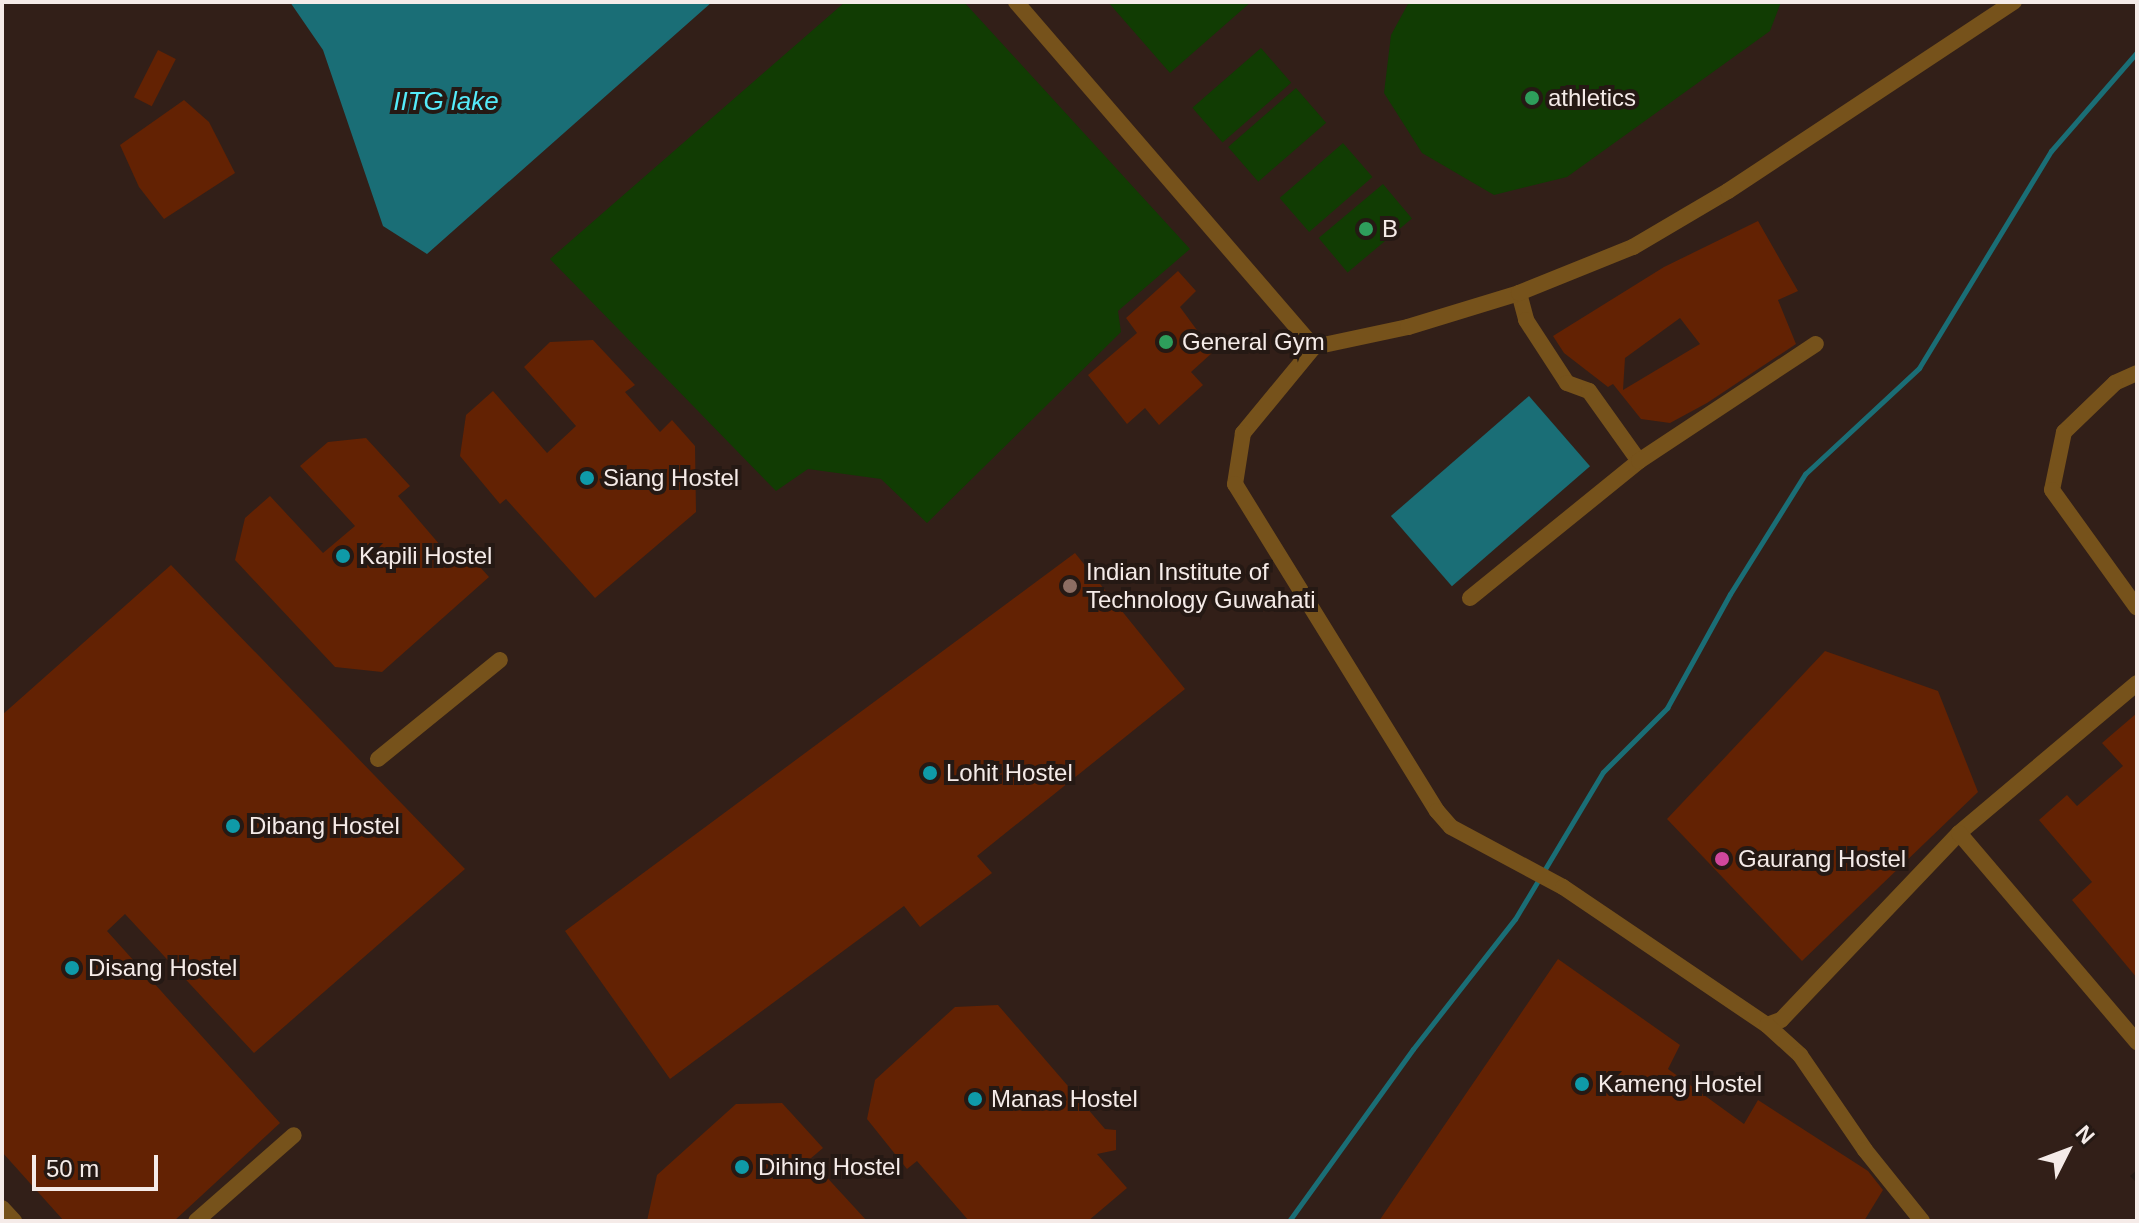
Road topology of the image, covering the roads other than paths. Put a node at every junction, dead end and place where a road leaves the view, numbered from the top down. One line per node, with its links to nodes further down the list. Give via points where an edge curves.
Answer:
1 (1016, 2): 5 (street)
2 (2014, 2): 3 (street, via 1728,191 1633,247)
3 (1519, 293): 5 (street, via 1408,327); 7 (street, via 1526,320 1567,383 1589,391)
4 (1816, 344): 7 (street)
5 (1314, 347): 14 (street, via 1243,433 1235,484 1437,811 1469,838 1563,887)
6 (2137, 373): 9 (street, via 2115,383 2064,432 2052,490)
7 (1639, 461): 8 (street)
8 (1470, 598)
9 (2137, 608)
10 (500, 660): 12 (street)
11 (2137, 683): 13 (street)
12 (378, 759)
13 (1959, 833): 14 (street, via 1781,1020); 15 (street)
14 (1767, 1025): 20 (street, via 1800,1055)
15 (2137, 1042)
16 (294, 1135): 19 (street)
17 (2, 1208): 18 (street)
18 (14, 1221)
19 (196, 1221)
20 (1922, 1221)

